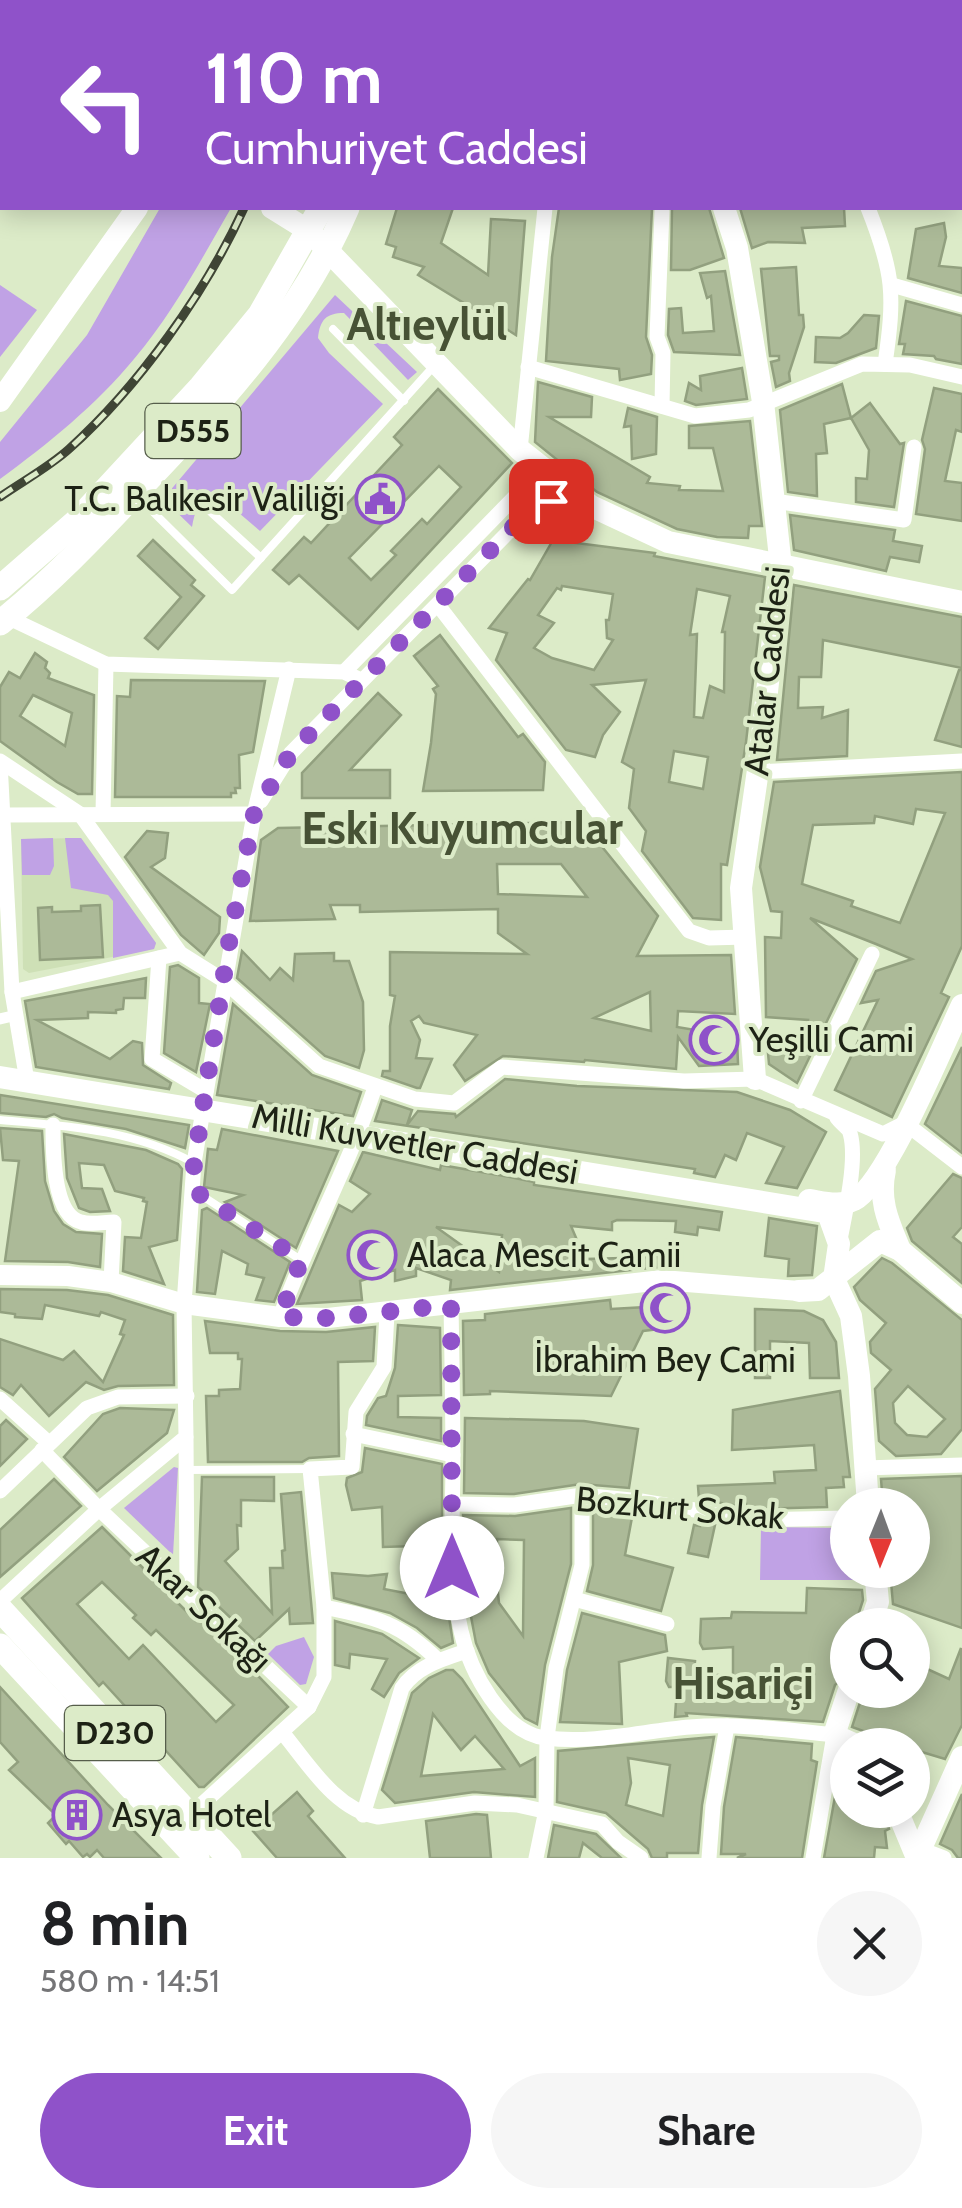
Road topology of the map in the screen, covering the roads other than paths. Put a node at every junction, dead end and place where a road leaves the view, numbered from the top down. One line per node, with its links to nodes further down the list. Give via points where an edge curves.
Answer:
1 (136, 210): 18 (main road)
2 (275, 210): 9 (main road)
3 (321, 210): 9 (highway, D555)
4 (345, 210): 9 (highway, D555)
5 (545, 210): 15 (street)
6 (725, 210): 19 (main road, Atalar Caddesi)
7 (869, 210): 10 (street)
8 (662, 212): 20 (street)
9 (318, 241): 13 (main road); 24 (highway, D555, via 280,324 243,376); 30 (highway, D555, via 200,387 76,522)
10 (892, 285): 11 (street); 14 (street)
11 (962, 304)
12 (334, 329): 17 (lane)
13 (436, 364): 17 (lane); 22 (main road)
14 (885, 364): 16 (street); 19 (street, via 862,364)
15 (528, 367): 20 (street); 22 (street)
16 (962, 377)
17 (404, 401): 28 (lane)
18 (0, 402)
19 (763, 402): 20 (street, via 696,416); 25 (main road, Atalar Caddesi)
20 (662, 406)
21 (914, 447): 25 (street, via 904,520)
22 (520, 450): 23 (main road)
23 (542, 469): 27 (main road); 36 (street)
24 (135, 494): 28 (lane, via 232,590); 33 (highway, D555)
25 (774, 501): 29 (main road, Atalar Caddesi)
26 (203, 506): 28 (lane)
27 (591, 506): 29 (main road, via 668,542); 32 (street, via 551,501 533,507)
28 (262, 558)
29 (780, 567): 31 (main road); 40 (main road, Atalar Caddesi)
30 (0, 588)
31 (962, 602)
32 (438, 605): 37 (street); 45 (street, via 689,931)
33 (4, 620): 34 (street)
34 (106, 664): 35 (street); 42 (street)
35 (289, 670): 36 (street); 43 (street)
36 (344, 672): 37 (street)
37 (361, 680): 43 (street, via 291,753)
38 (0, 761): 41 (street); 44 (street)
39 (962, 761): 40 (street)
40 (758, 772): 45 (main road, Atalar Caddesi, via 742,888)
41 (80, 814): 42 (street); 44 (street); 46 (street)
42 (102, 814): 43 (street)
43 (254, 814): 49 (street)
44 (2, 816): 50 (street)
45 (746, 938): 55 (main road, Atalar Caddesi)
46 (180, 953): 48 (street); 49 (street)
47 (872, 954): 59 (street)
48 (159, 958): 50 (street); 58 (street, via 152,1059)
49 (223, 980): 57 (street, via 318,1066); 58 (street)
50 (12, 992): 52 (street)
51 (962, 1005): 62 (main road)
52 (17, 1015): 53 (street); 56 (street)
53 (0, 1019)
54 (0, 1077): 56 (main road, Milli Kuvvetler Caddesi)
55 (755, 1079): 57 (street, via 502,1067 454,1103); 59 (street)
56 (27, 1082): 58 (main road, Milli Kuvvetler Caddesi)
57 (376, 1087): 64 (street)
58 (205, 1100): 64 (main road, Milli Kuvvetler Caddesi); 66 (street)
59 (801, 1101): 60 (street)
60 (834, 1116): 62 (street, via 883,1134); 69 (street, via 848,1130 851,1154)
61 (0, 1120): 63 (lane)
62 (905, 1123): 65 (main road); 67 (street)
63 (53, 1125): 66 (lane, via 114,1132); 74 (street, via 56,1182 70,1216 114,1222)
64 (360, 1136): 69 (main road, Milli Kuvvetler Caddesi); 71 (street)
65 (889, 1157): 69 (main road, via 869,1189); 70 (main road, via 884,1212)
66 (194, 1163): 68 (street)
67 (962, 1167)
68 (193, 1190): 71 (lane); 77 (street)
69 (838, 1209): 73 (main road)
70 (900, 1250): 73 (main road, via 880,1242); 76 (main road)
71 (301, 1260): 80 (street)
72 (0, 1275): 74 (street)
73 (834, 1279): 75 (main road); 89 (main road, via 851,1316)
74 (111, 1282): 77 (street)
75 (798, 1292): 78 (street, via 662,1280)
76 (962, 1303)
77 (184, 1304): 80 (street); 81 (street)
78 (451, 1305): 79 (street); 86 (street)
79 (388, 1314): 80 (street); 83 (street, via 384,1366 361,1400)
80 (280, 1317)
81 (187, 1396): 84 (street); 85 (street, via 103,1402)
82 (0, 1399): 85 (street, Akar Sokağı)
83 (353, 1434): 86 (street); 88 (street, via 352,1467)
84 (186, 1437): 90 (street); 95 (street)
85 (45, 1446): 92 (street); 95 (street, Akar Sokağı)
86 (453, 1455): 94 (street)
87 (962, 1465): 89 (street)
88 (310, 1468): 90 (lane); 100 (street)
89 (864, 1468): 91 (main road)
90 (186, 1470): 97 (street)
91 (866, 1488)
92 (0, 1491)
93 (582, 1495): 94 (street, Bozkurt Sokak, via 515,1505); 96 (street, Bozkurt Sokak, via 754,1520); 98 (street, via 584,1542)
94 (452, 1504): 104 (street, via 452,1568)
95 (99, 1509): 97 (street, Akar Sokağı); 99 (street)
96 (830, 1518)
97 (187, 1591): 106 (street, Akar Sokağı)
98 (574, 1599): 102 (street); 110 (street)
99 (0, 1601)
100 (324, 1608): 105 (street, via 404,1630); 106 (street, via 324,1678)
101 (0, 1609): 115 (highway, D230)
102 (667, 1624)
103 (0, 1646): 118 (highway, D230)
104 (467, 1651): 105 (street); 110 (street, via 507,1718 526,1734)
105 (438, 1660): 114 (street, via 402,1688)
106 (308, 1707): 108 (street)
107 (727, 1726): 109 (street); 110 (street); 122 (street)
108 (282, 1732): 114 (street, via 324,1783); 115 (street)
109 (830, 1735)
110 (547, 1738): 113 (street)
111 (830, 1758): 123 (street)
112 (960, 1766): 117 (main road)
113 (546, 1810): 114 (street, via 491,1802); 120 (street); 121 (street, via 602,1824)
114 (363, 1814)
115 (190, 1815): 119 (highway, D230)
116 (908, 1828): 117 (main road)
117 (925, 1856)
118 (197, 1858)
119 (229, 1858)
120 (536, 1858)
121 (641, 1858)
122 (709, 1858)
123 (813, 1858)

